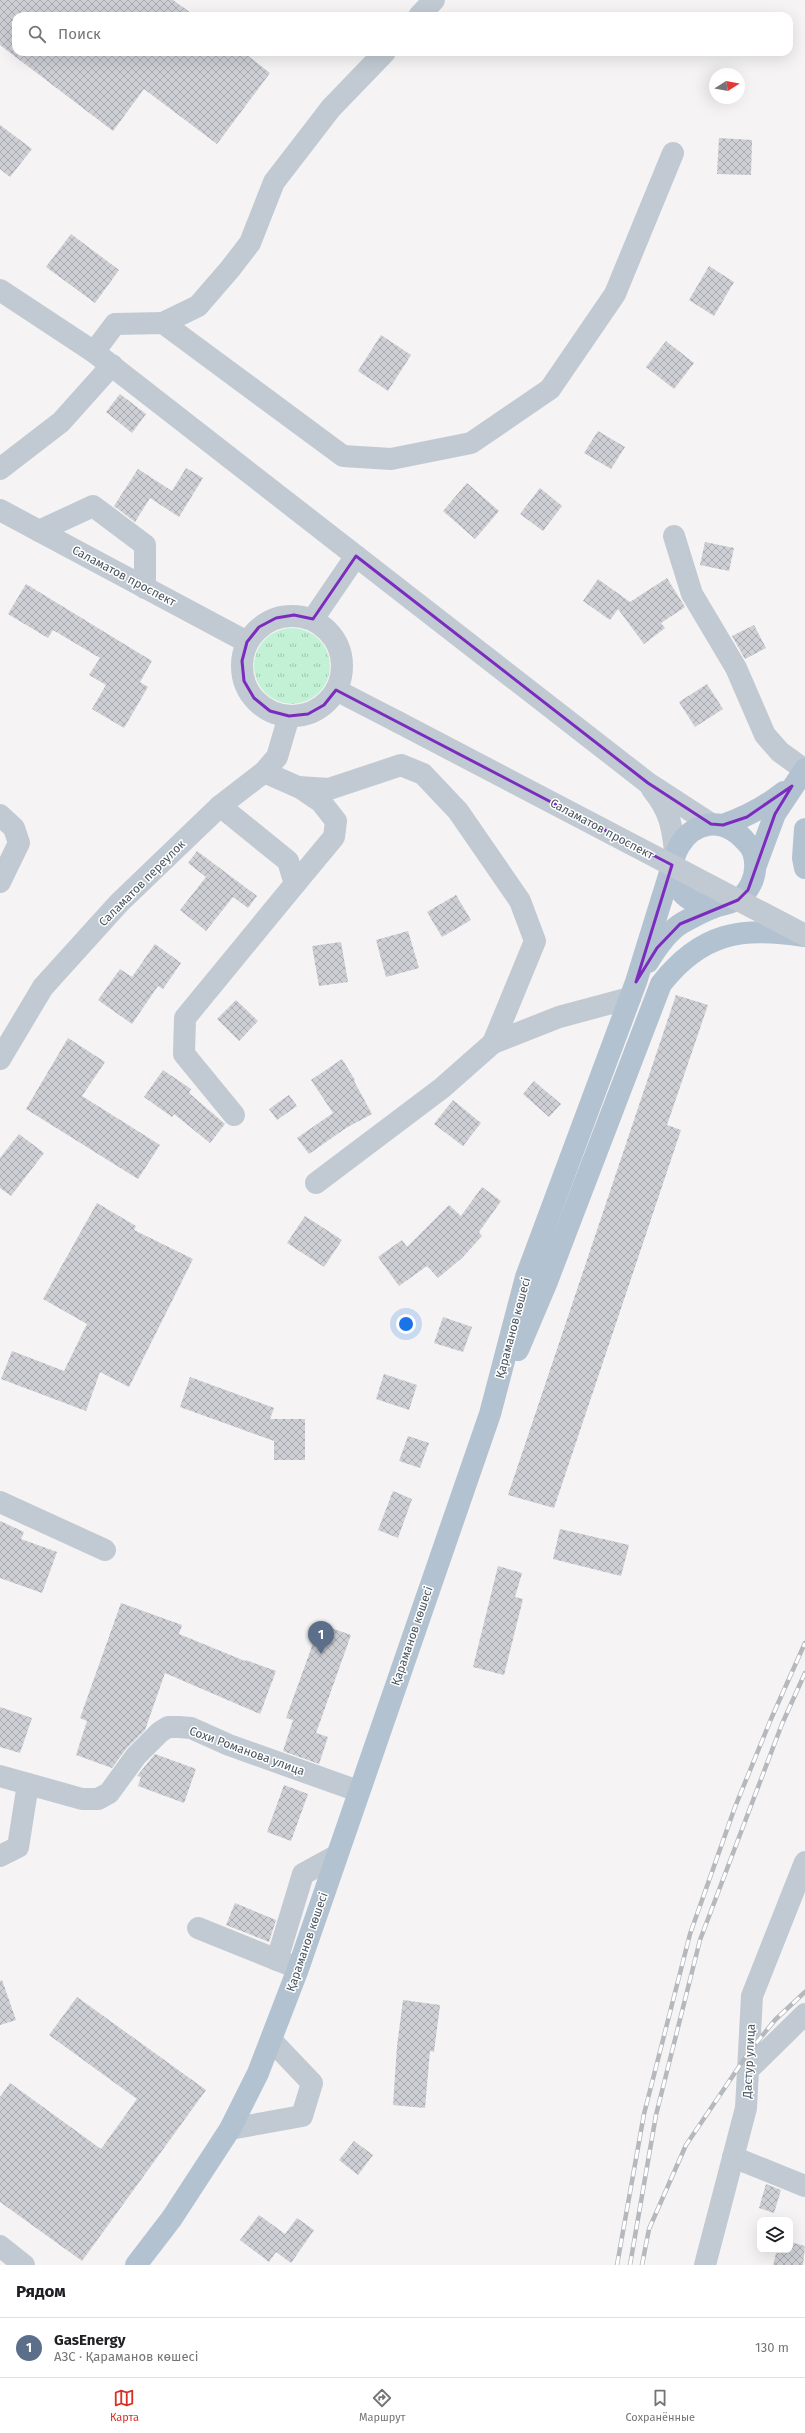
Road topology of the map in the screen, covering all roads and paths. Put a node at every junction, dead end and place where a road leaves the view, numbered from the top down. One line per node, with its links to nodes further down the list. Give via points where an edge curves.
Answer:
1 (434, 0): 2 (street)
2 (423, 12)
3 (381, 56): 6 (street, via 332,108 274,182 250,243 230,269 198,306)
4 (673, 153): 6 (street, via 615,294 550,389 471,443 391,459 344,456)
5 (0, 290): 7 (street)
6 (163, 323): 7 (street, via 115,324)
7 (94, 352): 8 (street)
8 (112, 365): 9 (street, via 61,422); 13 (street)
9 (0, 469)
10 (0, 510): 11 (street, Саламатов проспект)
11 (39, 531): 14 (street, Саламатов проспект); 14 (street, via 93,506 145,545)
12 (674, 536): 20 (street, via 692,594 736,668 765,735)
13 (356, 556): 15 (street); 21 (street)
14 (145, 588): 16 (street, Саламатов проспект)
15 (313, 619): 16 (street, via 294,615 276,618 259,627); 17 (street, via 330,632 340,650 342,670)
16 (247, 642): 18 (street, via 242,661 244,681 254,698 270,711)
17 (336, 690): 18 (street, via 324,705 308,714); 33 (street, Саламатов проспект, bridge)
18 (289, 716): 19 (street, Саламатов переулок, via 277,757)
19 (264, 772): 22 (street); 23 (street, Саламатов переулок)
20 (800, 775): 25 (main road, via 767,806 747,817); 28 (main road, via 775,814)
21 (648, 783): 25 (street); 27 (street, via 665,805 672,826)
22 (298, 787): 31 (street, via 321,802 336,821 334,837); 35 (street, via 329,789 401,765 423,774 458,811 520,901 534,941)
23 (220, 806): 31 (street, via 288,861); 36 (street, Саламатов переулок, via 118,903 43,987)
24 (0, 815): 30 (street, via 14,828 18,843)
25 (717, 825): 27 (main road, via 696,828 683,838); 28 (main road, via 739,833 751,847)
26 (805, 829): 29 (main road)
27 (674, 858): 32 (main road, via 674,878 680,890 689,899); 34 (main road)
28 (756, 865): 32 (main road, via 754,878 748,890 738,900 726,906)
29 (805, 868)
30 (0, 882)
31 (295, 884): 37 (street, via 185,1018 184,1054)
32 (713, 908): 34 (main road, via 680,924 657,948)
33 (805, 935): 39 (main road, via 774,931 747,932 721,938 698,949 678,963 661,984 546,1284)
34 (633, 990): 35 (street); 39 (main road, Қараманов көшесі, via 526,1277)
35 (493, 1043): 38 (street, via 442,1088)
36 (0, 1059)
37 (234, 1115)
38 (316, 1184)
39 (490, 1414): 44 (main road, Қараманов көшесі)
40 (0, 1502): 41 (street)
41 (105, 1550)
42 (0, 1776): 43 (street, Сохи Романова улица)
43 (28, 1784): 44 (street, Сохи Романова улица, via 82,1799 98,1799 108,1794 136,1756 160,1732 168,1727 179,1726 191,1728 229,1745); 45 (street, via 18,1847)
44 (358, 1791): 46 (main road, Қараманов көшесі)
45 (0, 1856)
46 (336, 1856): 49 (street, via 303,1874); 50 (main road, Қараманов көшесі)
47 (805, 1862): 53 (street, Дастур улица, via 752,1996)
48 (198, 1928): 49 (street)
49 (277, 1960): 50 (street)
50 (298, 1969): 52 (main road, Қараманов көшесі)
51 (805, 2014): 53 (street)
52 (271, 2040): 54 (main road, Қараманов көшесі); 54 (street, via 312,2083 302,2116)
53 (748, 2070): 55 (street, Дастур улица, via 746,2108)
54 (230, 2129): 59 (main road, Қараманов көшесі, via 172,2218)
55 (733, 2157): 56 (street); 60 (street, Дастур улица)
56 (805, 2186)
57 (0, 2246): 58 (street)
58 (24, 2265)
59 (136, 2265)
60 (705, 2265)

